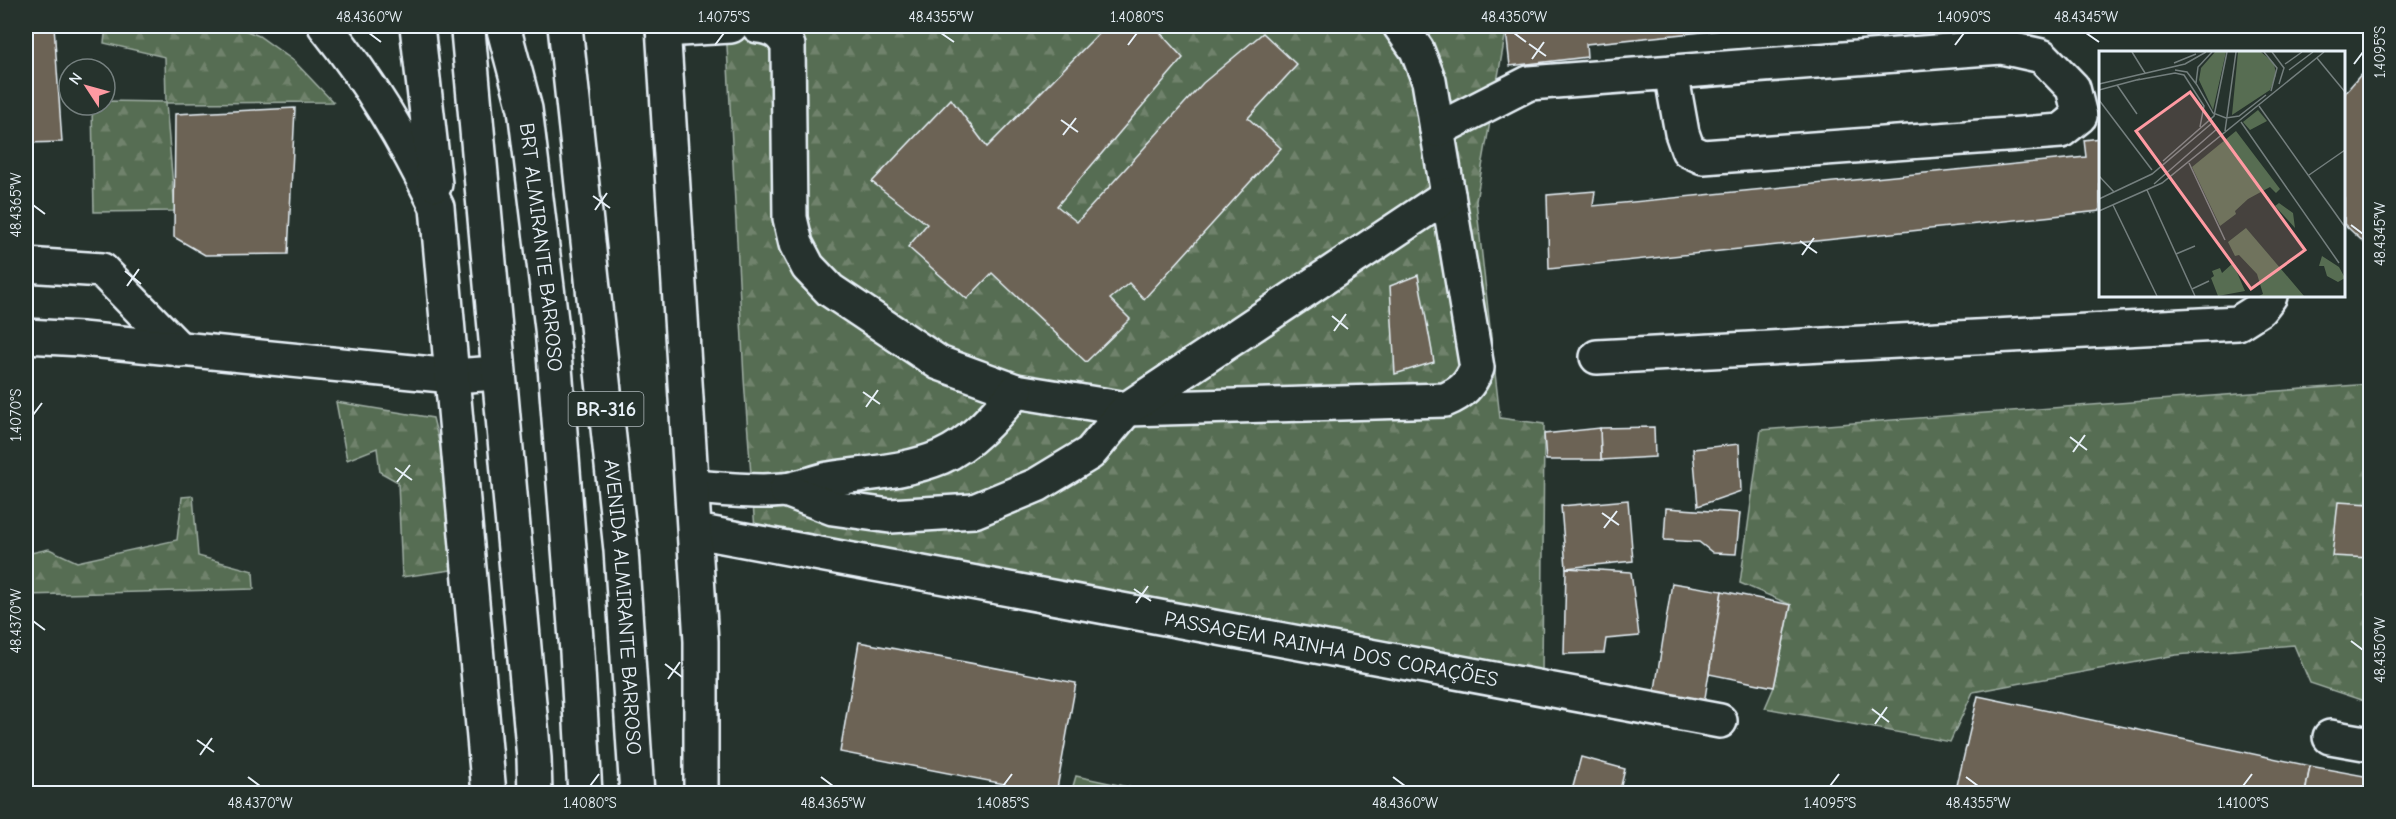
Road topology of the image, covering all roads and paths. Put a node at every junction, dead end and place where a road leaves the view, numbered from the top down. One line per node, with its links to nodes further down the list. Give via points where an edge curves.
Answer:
1 (325, 26): 14 (main road, via 382,104)
2 (417, 26): 14 (main road)
3 (503, 26): 32 (main road, BRT ALMIRANTE BARROSO, via 525,109 552,328)
4 (565, 26): 33 (main road, AVENIDA ALMIRANTE BARROSO / BR-316, via 621,550)
5 (731, 26): 8 (main road)
6 (758, 26): 22 (main road, via 772,28 788,46 790,218 796,244 808,267 831,290 939,363)
7 (1400, 26): 12 (main road, via 1417,50 1429,81)
8 (662, 27): 24 (main road)
9 (468, 31): 20 (main road)
10 (1671, 72): 11 (main road, via 2001,47 2042,56 2073,88); 11 (main road, via 1688,150 1703,157 2061,131); 12 (main road, via 1529,83)
11 (2090, 114)
12 (1437, 130): 13 (main road)
13 (1448, 195): 23 (main road); 23 (main road, via 1477,368 1471,383 1459,395 1445,400)
14 (437, 207): 21 (main road)
15 (26, 265): 18 (main road, via 102,270)
16 (2269, 297): 19 (main road, via 2260,309 2238,323)
17 (26, 336): 18 (main road)
18 (180, 350): 21 (main road)
19 (1597, 357)
20 (498, 373): 21 (main road); 31 (main road)
21 (452, 376): 30 (main road)
22 (1016, 391): 23 (main road); 25 (main road, via 993,418 942,457)
23 (1127, 409): 25 (main road, via 1090,453 1037,485 974,511 890,516 833,508)
24 (693, 487): 25 (main road); 26 (main road)
25 (786, 490)
26 (696, 531): 27 (main road, PASSAGEM RAINHA DOS CORAÇÕES); 34 (main road, via 702,640)
27 (1720, 722)
28 (2330, 737): 29 (main road)
29 (2370, 744)
30 (489, 794)
31 (535, 794)
32 (585, 794)
33 (637, 794)
34 (701, 794)

